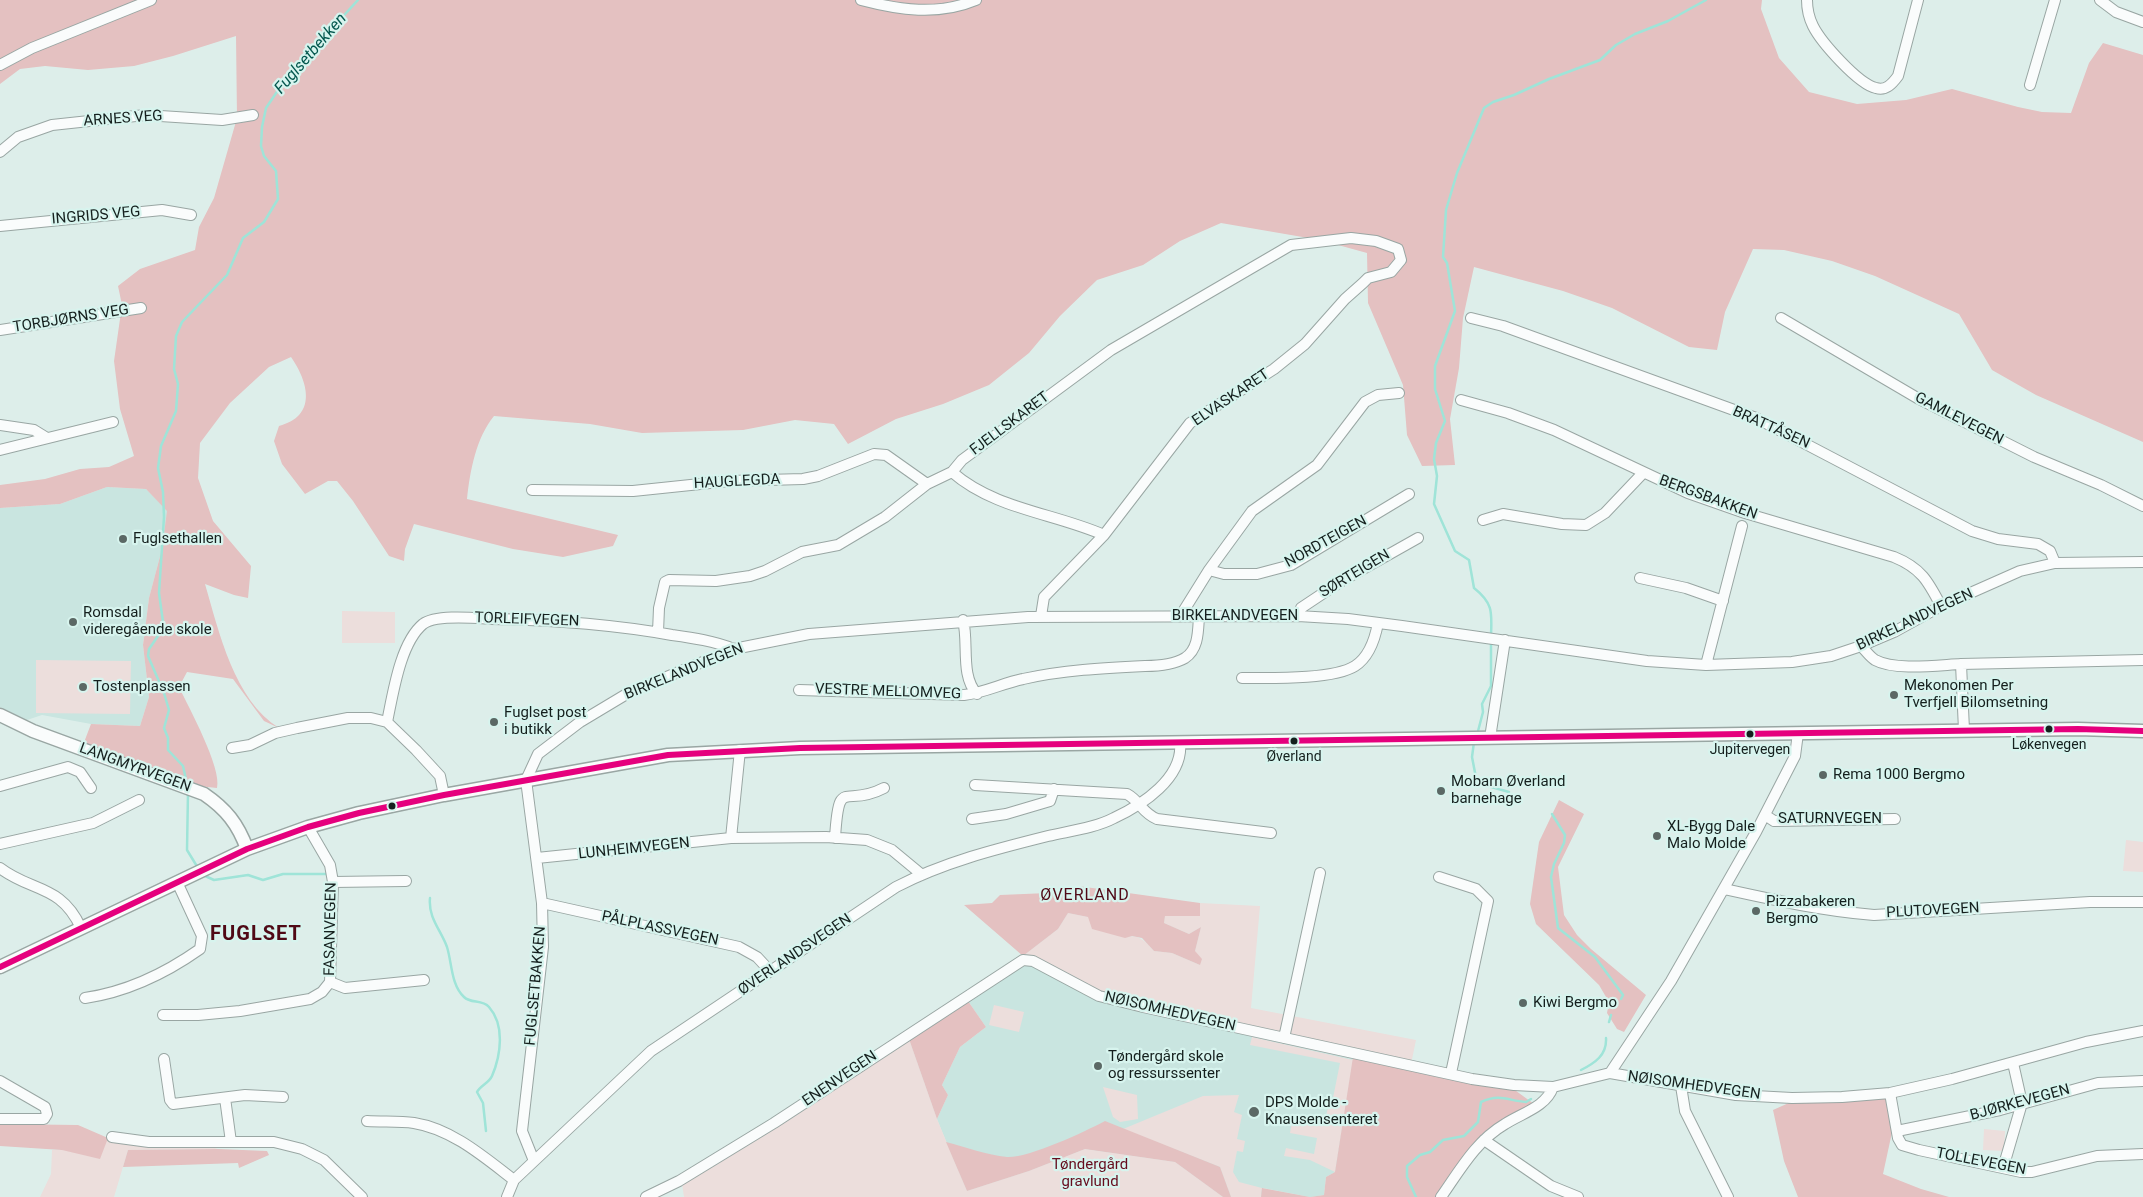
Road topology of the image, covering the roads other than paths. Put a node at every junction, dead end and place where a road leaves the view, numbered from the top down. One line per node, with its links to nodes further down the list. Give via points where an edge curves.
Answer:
1 (151, 0): 9 (street, via 32,48)
2 (861, 0): 3 (street, via 913,11 940,9)
3 (976, 0)
4 (1806, 0): 5 (street, via 1813,27 1827,46 1863,81 1874,88 1882,88 1891,85 1898,76)
5 (1918, 0)
6 (2055, 0): 10 (street)
7 (2100, 0): 8 (street, via 2116,12)
8 (2142, 19)
9 (0, 65)
10 (2030, 85)
11 (253, 115): 12 (street, ARNES VEG, via 222,120 145,115 52,125 18,137)
12 (0, 152)
13 (191, 215): 14 (street, INGRIDS VEG, via 162,210)
14 (0, 226)
15 (1398, 249): 26 (street, FJELLSKARET, via 1376,241 1352,238 1291,245 1111,350 970,454); 34 (street, ELVASKARET, via 1401,260 1391,272 1368,278 1362,283 1305,344 1274,369 1190,423)
16 (142, 308): 19 (street, TORBJØRNS VEG)
17 (1471, 318): 37 (street, BRATTÅSEN, via 1502,326 1756,418 1972,530 1998,539 2038,544 2050,551)
18 (1781, 318): 31 (street, GAMLEVEGEN, via 1927,403 2034,457)
19 (0, 330)
20 (1399, 393): 38 (street, via 1378,395 1365,402 1317,465 1252,511)
21 (1461, 400): 27 (street, BERGSBAKKEN, via 1508,412 1554,430)
22 (113, 422): 24 (street)
23 (0, 425): 24 (street, via 34,430)
24 (47, 438): 25 (street)
25 (0, 450)
26 (952, 472): 28 (street, FJELLSKARET); 34 (street, via 980,493)
27 (1643, 473): 32 (street, via 1605,513 1586,525 1503,514); 41 (street, BERGSBAKKEN, via 1745,513 1912,564 1926,578)
28 (928, 484): 29 (street, HAUGLEGDA, via 886,455 874,454 803,479 729,481 633,491); 48 (street, FJELLSKARET, via 838,545 802,552 750,576 716,581 669,580 662,586)
29 (532, 490)
30 (1409, 494): 38 (street, NORDTEIGEN, via 1291,565 1257,574 1224,574)
31 (2143, 506)
32 (1483, 520)
33 (1742, 526): 40 (street)
34 (1104, 535): 43 (street, ELVASKARET, via 1044,597)
35 (1418, 538): 45 (street, SØRTEIGEN, via 1340,582 1301,608)
36 (2143, 562): 37 (street, BIRKELANDVEGEN)
37 (2055, 563): 41 (street, BIRKELANDVEGEN, via 2020,571)
38 (1209, 570): 42 (street)
39 (1640, 578): 40 (street, via 1686,588)
40 (1723, 601): 54 (street)
41 (1941, 606): 50 (street, BIRKELANDVEGEN)
42 (1181, 615): 43 (street, BIRKELANDVEGEN); 44 (street, BIRKELANDVEGEN)
43 (1041, 616): 46 (street, BIRKELANDVEGEN)
44 (1199, 616): 45 (street, BIRKELANDVEGEN); 57 (street, VESTRE MELLOMVEG, via 1193,649 1177,662 1068,670 1021,679)
45 (1298, 616): 47 (street, BIRKELANDVEGEN)
46 (963, 620): 51 (street, BIRKELANDVEGEN, via 809,634); 57 (street, VESTRE MELLOMVEG, via 967,632 968,682)
47 (1378, 623): 49 (street, BIRKELANDVEGEN); 55 (street, via 1367,653 1355,666 1336,673)
48 (658, 632): 51 (street, TORLEIFVEGEN, via 715,641); 59 (street, TORLEIFVEGEN, via 564,620 431,620 408,644)
49 (1505, 640): 54 (street, BIRKELANDVEGEN, via 1648,661); 63 (street)
50 (1861, 646): 53 (street, via 1881,663); 54 (street, BIRKELANDVEGEN, via 1807,660)
51 (734, 649): 67 (street, BIRKELANDVEGEN, via 630,692 580,722 538,754)
52 (2143, 660): 53 (street)
53 (1961, 664): 60 (street)
54 (1706, 665)
55 (1242, 678)
56 (799, 690): 57 (street, VESTRE MELLOMVEG)
57 (977, 694)
58 (0, 715): 84 (main road, LANGMYRVEGEN, via 33,731 204,794 222,806)
59 (386, 722): 65 (street, via 372,718 318,723); 73 (street, via 440,776)
60 (1964, 730): 61 (main road); 62 (main road)
61 (2143, 731)
62 (1798, 733): 63 (main road); 76 (street, via 1795,756)
63 (1490, 738): 64 (main road)
64 (1180, 742): 66 (main road); 75 (street, ØVERLANDSVEGEN, via 1180,758 1165,783)
65 (232, 748)
66 (740, 750): 67 (main road, via 645,758); 81 (street)
67 (526, 780): 73 (main road); 85 (street, FUGLSETBAKKEN)
68 (975, 785): 72 (street)
69 (0, 786): 70 (street, via 68,767 80,772)
70 (91, 788)
71 (884, 788): 82 (street, via 840,800)
72 (1054, 789): 75 (street, via 1128,794 1137,799); 77 (street, via 1050,801 1006,814)
73 (444, 795): 79 (main road)
74 (139, 800): 83 (street, via 93,823)
75 (1139, 805): 80 (street, via 1150,817 1164,821); 88 (street, ØVERLANDSVEGEN, via 1112,820 1010,846)
76 (1765, 815): 78 (street, SATURNVEGEN, via 1774,821); 95 (street)
77 (972, 819)
78 (1895, 819)
79 (308, 827): 84 (main road); 94 (street, FASANVEGEN, via 330,865)
80 (1270, 833)
81 (731, 838): 82 (street, LUNHEIMVEGEN); 85 (street, LUNHEIMVEGEN)
82 (835, 838): 88 (street, LUNHEIMVEGEN, via 866,840 892,850)
83 (0, 844)
84 (247, 849): 93 (main road)
85 (537, 858): 97 (street, FUGLSETBAKKEN)
86 (0, 868): 89 (street)
87 (1320, 873): 107 (street)
88 (921, 874): 101 (street, ØVERLANDSVEGEN, via 896,886)
89 (14, 877): 91 (street); 98 (street, via 50,891 68,908)
90 (1439, 877): 111 (street, via 1476,890 1488,901)
91 (0, 878)
92 (406, 881): 94 (street)
93 (177, 882): 98 (main road); 104 (street, via 202,936 200,948 176,966 109,995)
94 (333, 882): 103 (street, FASANVEGEN)
95 (1724, 889): 96 (street, PLUTOVEGEN, via 1843,913 1874,915 2090,902); 110 (street, via 1670,981)
96 (2143, 902)
97 (542, 903): 101 (street, PÅLPLASSVEGEN, via 739,947 757,956); 127 (street, FUGLSETBAKKEN, via 543,947 522,1131)
98 (80, 928): 100 (main road)
99 (1033, 961): 107 (street, NØISOMHEDVEGEN, via 1099,996); 132 (street, ENENVEGEN, via 1023,960 765,1128 679,1181)
100 (0, 967)
101 (770, 972): 127 (street, ØVERLANDSVEGEN, via 651,1051)
102 (424, 980): 103 (street, via 345,988)
103 (330, 982): 105 (street, FASANVEGEN, via 310,999 206,1014)
104 (84, 998)
105 (163, 1015)
106 (2143, 1031): 109 (street, NØISOMHEDVEGEN, via 2086,1042)
107 (1284, 1038): 111 (street, NØISOMHEDVEGEN)
108 (164, 1059): 118 (street, via 170,1100 174,1104)
109 (2013, 1063): 116 (street, NØISOMHEDVEGEN); 119 (street)
110 (1610, 1073): 114 (street, NØISOMHEDVEGEN); 115 (street, NØISOMHEDVEGEN)
111 (1451, 1074): 115 (street, NØISOMHEDVEGEN, via 1514,1085)
112 (0, 1081): 120 (street, via 45,1107 47,1114 44,1119)
113 (2143, 1081): 119 (street, BJØRKEVEGEN, via 2098,1082)
114 (1682, 1086): 116 (street, NØISOMHEDVEGEN, via 1736,1095 1792,1098); 135 (street, via 1685,1111)
115 (1553, 1087): 124 (street, via 1550,1096 1535,1108 1504,1124)
116 (1890, 1093): 122 (street)
117 (282, 1097): 118 (street, via 245,1095)
118 (225, 1098): 125 (street)
119 (2022, 1103): 122 (street, BJØRKEVEGEN); 128 (street)
120 (0, 1119)
121 (367, 1121): 129 (street, via 412,1122 443,1132 473,1148)
122 (1897, 1131): 128 (street, TOLLEVEGEN, via 1902,1144 1910,1148)
123 (112, 1137): 125 (street, via 149,1142)
124 (1484, 1140): 133 (street, via 1474,1149); 134 (street, via 1551,1186)
125 (231, 1142): 130 (street, via 274,1142 302,1149 324,1160)
126 (2143, 1154): 128 (street, TOLLEVEGEN, via 2097,1156 2032,1172)
127 (534, 1160): 129 (street, ØVERLANDSVEGEN)
128 (2003, 1168)
129 (514, 1180): 131 (street, ØVERLANDSVEGEN)
130 (362, 1197)
131 (507, 1197)
132 (646, 1197)
133 (1441, 1197)
134 (1578, 1197)
135 (1728, 1197)

